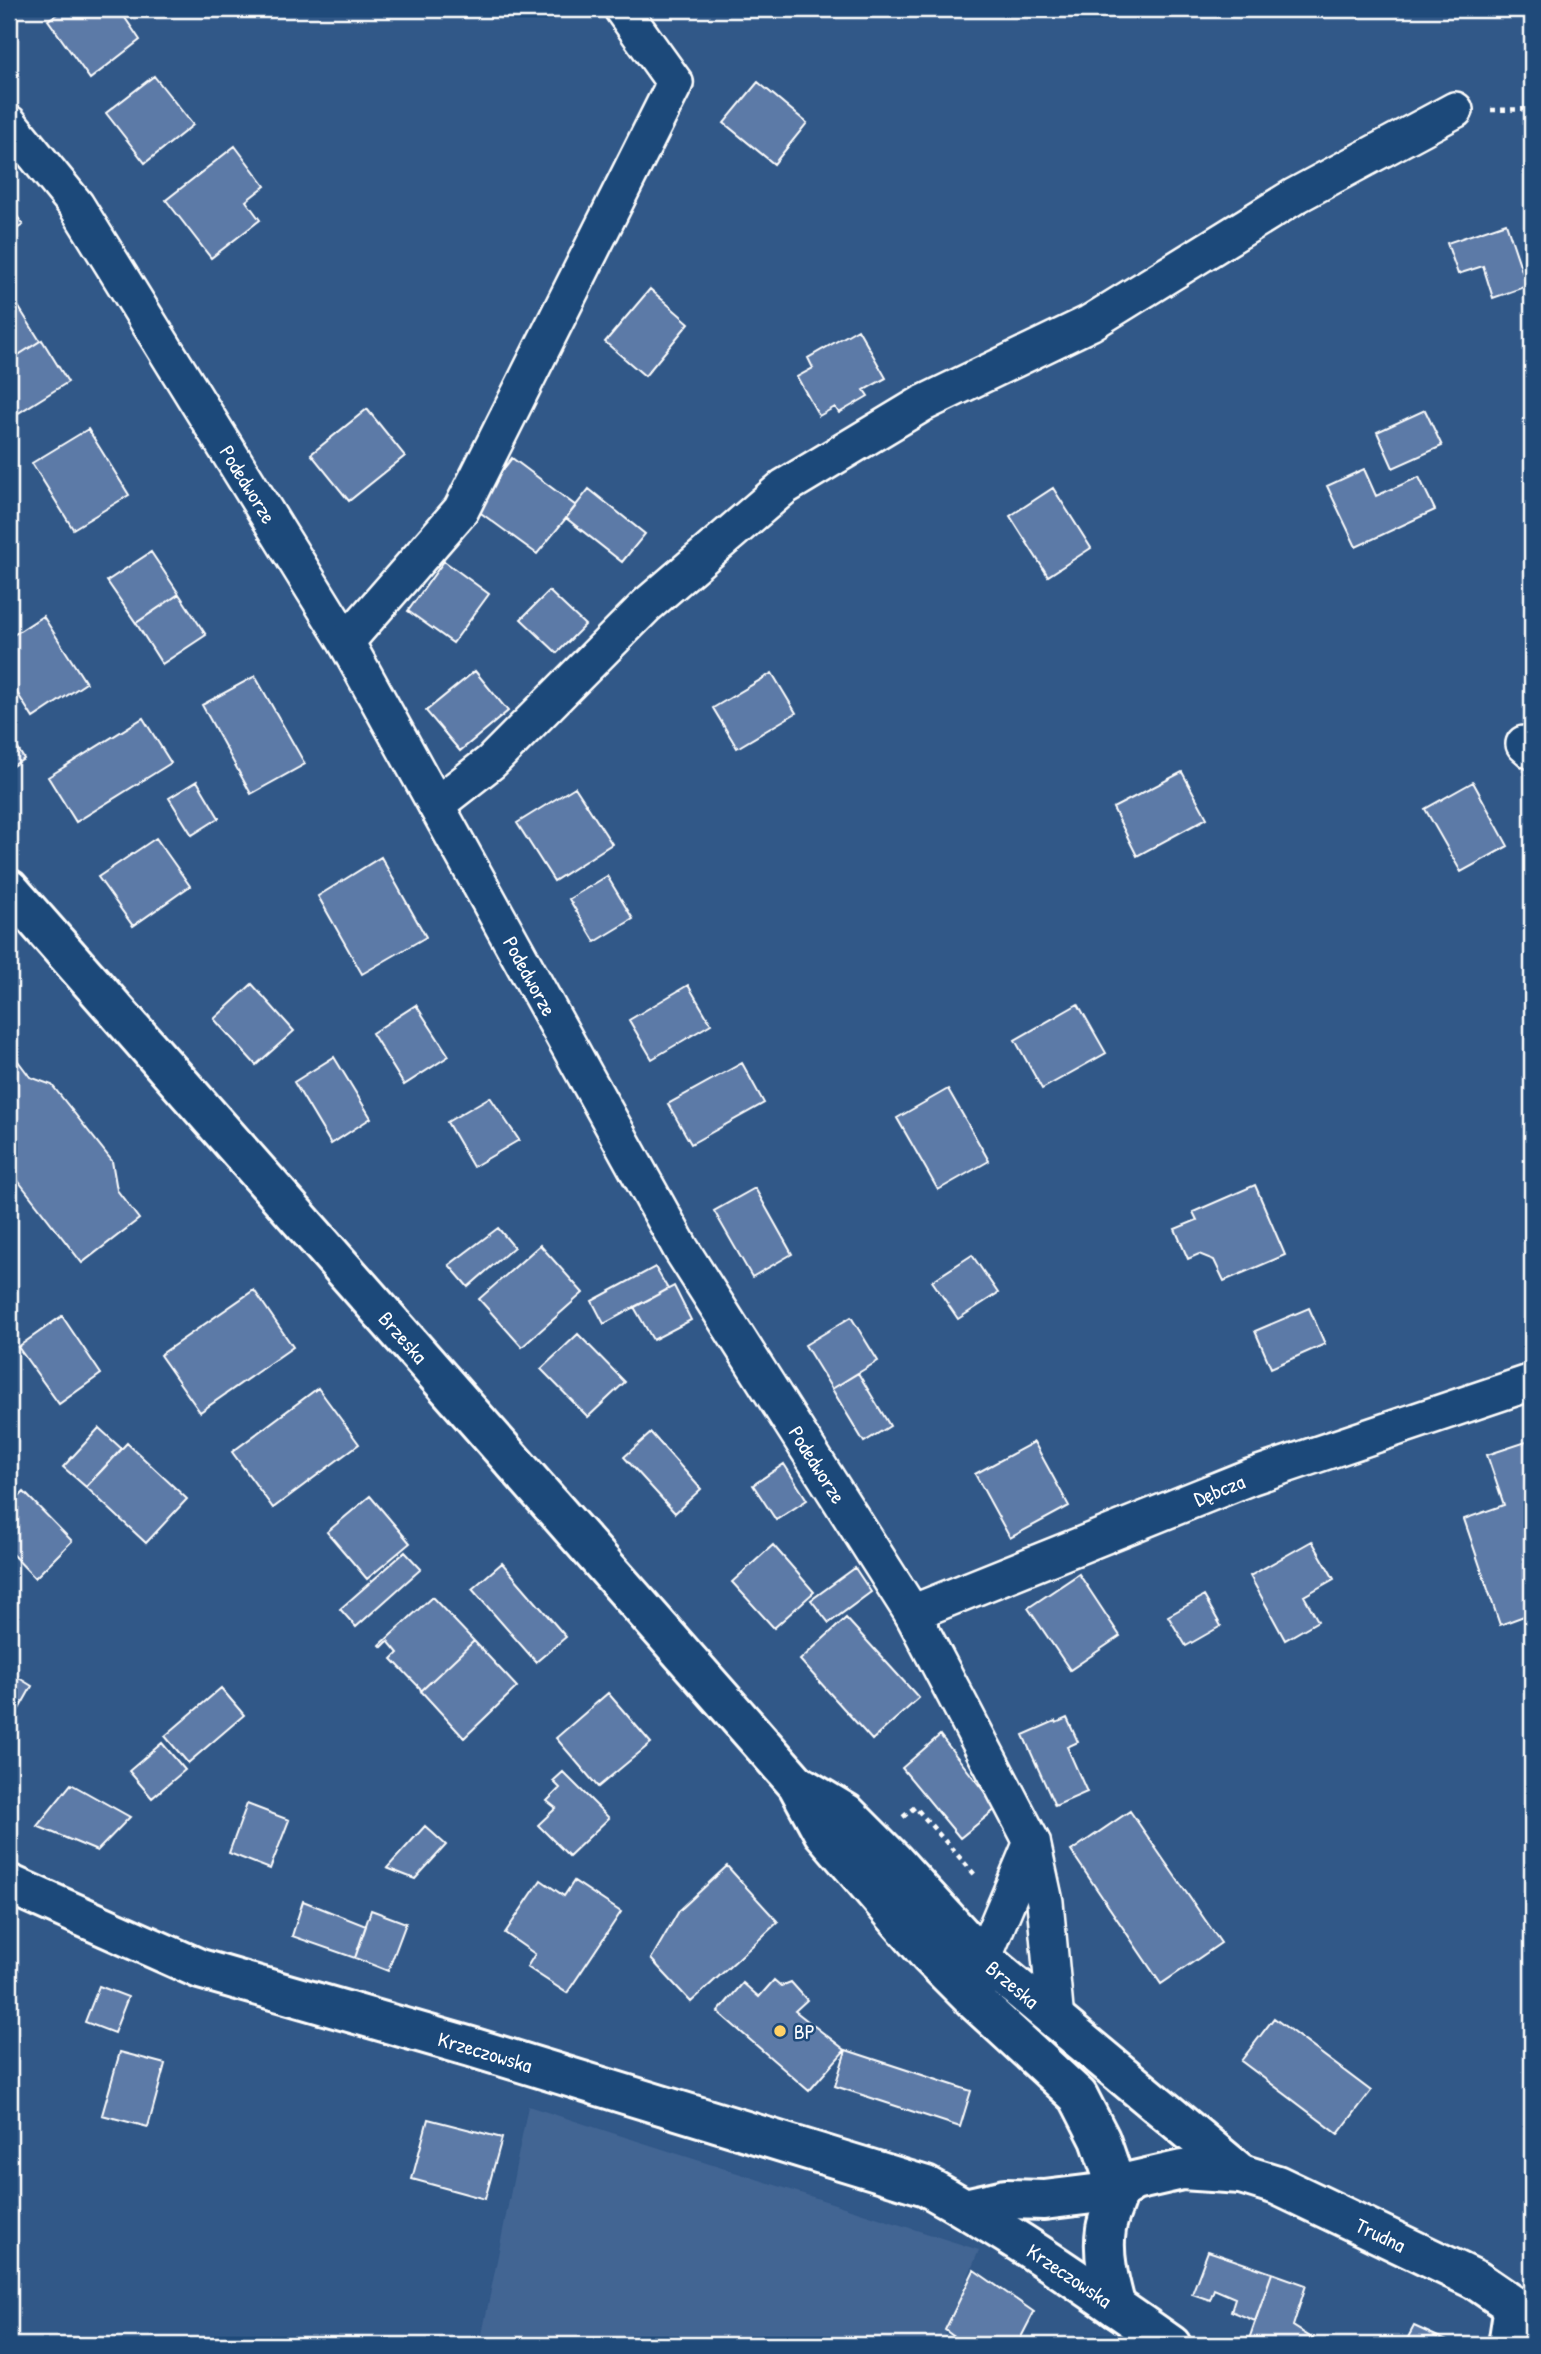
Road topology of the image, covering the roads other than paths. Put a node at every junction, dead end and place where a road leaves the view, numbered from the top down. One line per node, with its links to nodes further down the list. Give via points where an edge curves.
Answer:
1 (622, 9): 4 (street, via 675,83 461,510)
2 (1455, 110): 5 (street, via 1296,196 1090,323 922,404 784,487 647,605 491,762)
3 (9, 123): 4 (street, Podedworze, via 76,205)
4 (346, 642): 5 (street, Podedworze)
5 (436, 805): 8 (street, Podedworze, via 681,1249)
6 (9, 889): 9 (main road, Brzeska)
7 (1532, 1382): 8 (street, Dębcza, via 1250,1477)
8 (912, 1613): 10 (street, Podedworze)
9 (797, 1784): 12 (main road, Brzeska, via 846,1813); 13 (main road, Brzeska, via 823,1832)
10 (1032, 1842): 12 (street); 14 (street, Podedworze, via 1045,1902)
11 (9, 1884): 17 (main road, Krzeczowska, via 200,1969 926,2186)
12 (984, 1959): 13 (street); 14 (main road, Brzeska)
13 (976, 2002): 16 (main road, Brzeska, via 1078,2096 1100,2138)
14 (1056, 2021): 15 (main road, Brzeska)
15 (1241, 2174): 16 (main road, via 1182,2170 1134,2181); 20 (main road, Trudna, via 1277,2185 1476,2280 1514,2306)
16 (1118, 2191): 17 (main road, via 1044,2200 1005,2199); 18 (main road, via 1107,2229 1106,2261)
17 (965, 2208): 18 (main road, Krzeczowska)
18 (1116, 2307): 19 (main road, Krzeczowska)
19 (1171, 2345)
20 (1508, 2345)

